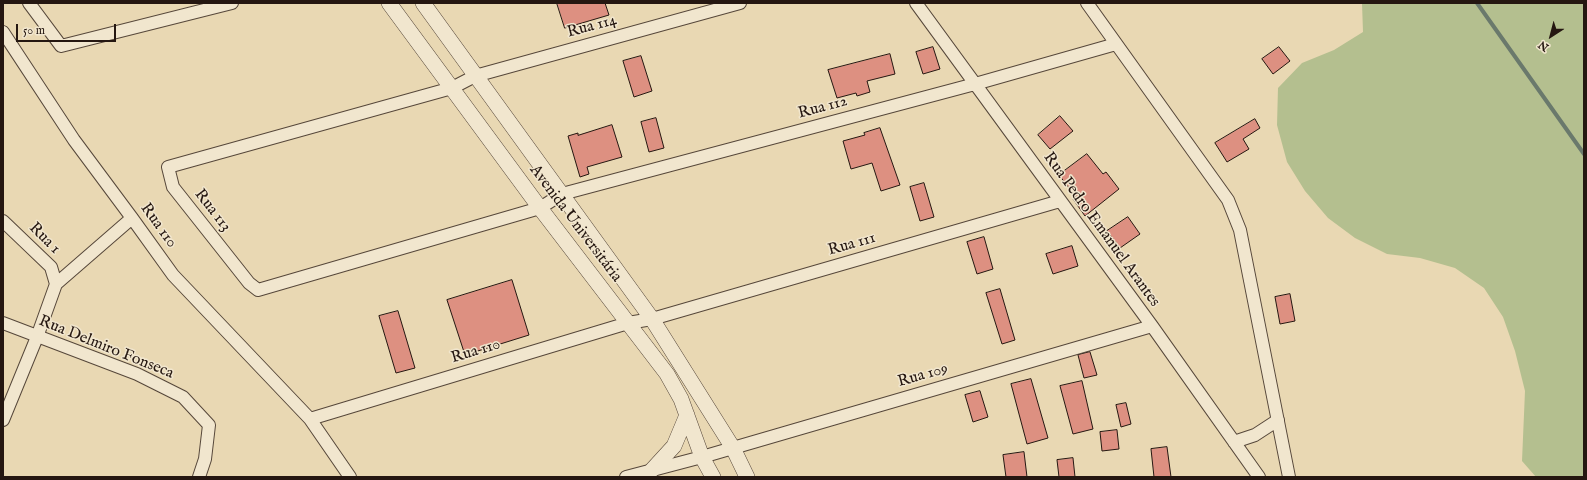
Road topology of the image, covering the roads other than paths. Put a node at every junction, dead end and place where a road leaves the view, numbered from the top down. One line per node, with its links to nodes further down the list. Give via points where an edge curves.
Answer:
1 (30, 3): 2 (street, via 61,46)
2 (232, 3)
3 (389, 3): 12 (street, Avenida Universitária)
4 (423, 3): 10 (street, Avenida Universitária)
5 (740, 3): 10 (street, Rua 114)
6 (916, 3): 11 (street, Rua Pedro Emanuel Arantes)
7 (1087, 3): 9 (street)
8 (3, 32): 16 (street, Rua 110, via 74,140)
9 (1116, 44): 11 (street, Rua 112); 27 (street, via 1228,200 1240,230)
10 (475, 76): 12 (street, Rua 113); 13 (street, Avenida Universitária)
11 (975, 84): 13 (street, Rua 112); 14 (street, Rua Pedro Emanuel Arantes)
12 (452, 88): 15 (street, Avenida Universitária); 15 (street, Rua 113, via 168,167 173,187 249,283 258,290)
13 (562, 194): 15 (street, Rua 112); 19 (street, Avenida Universitária)
14 (1060, 202): 19 (street, Rua 111); 22 (street, Rua Pedro Emanuel Arantes)
15 (540, 208): 20 (street, Avenida Universitária)
16 (132, 218): 18 (street); 25 (street, Rua 110, via 173,275)
17 (3, 220): 18 (street, Rua 1, via 51,267)
18 (56, 284): 23 (street)
19 (652, 319): 20 (street, Rua 110); 29 (street, Avenida Universitária)
20 (628, 323): 24 (street, Avenida Universitária, via 667,374); 25 (street, Rua 110)
21 (3, 324): 23 (street, Rua Delmiro Fonseca)
22 (1152, 326): 28 (street, Rua Pedro Emanuel Arantes); 29 (street, Rua 109)
23 (37, 337): 26 (street); 32 (street, Rua Delmiro Fonseca, via 137,374 183,397 208,426 206,460)
24 (687, 415): 30 (street, Avenida Universitária); 31 (street, via 674,446)
25 (310, 419): 33 (street, Rua 110)
26 (3, 420)
27 (1278, 420): 28 (street, via 1255,435); 38 (street)
28 (1234, 442): 37 (street, Rua Pedro Emanuel Arantes)
29 (733, 448): 30 (street, Rua 109); 36 (street, Avenida Universitária)
30 (702, 457): 31 (street); 35 (street, Avenida Universitária)
31 (652, 470): 34 (street)
32 (199, 477)
33 (350, 477)
34 (626, 477)
35 (713, 477)
36 (747, 477)
37 (1259, 477)
38 (1289, 477)

